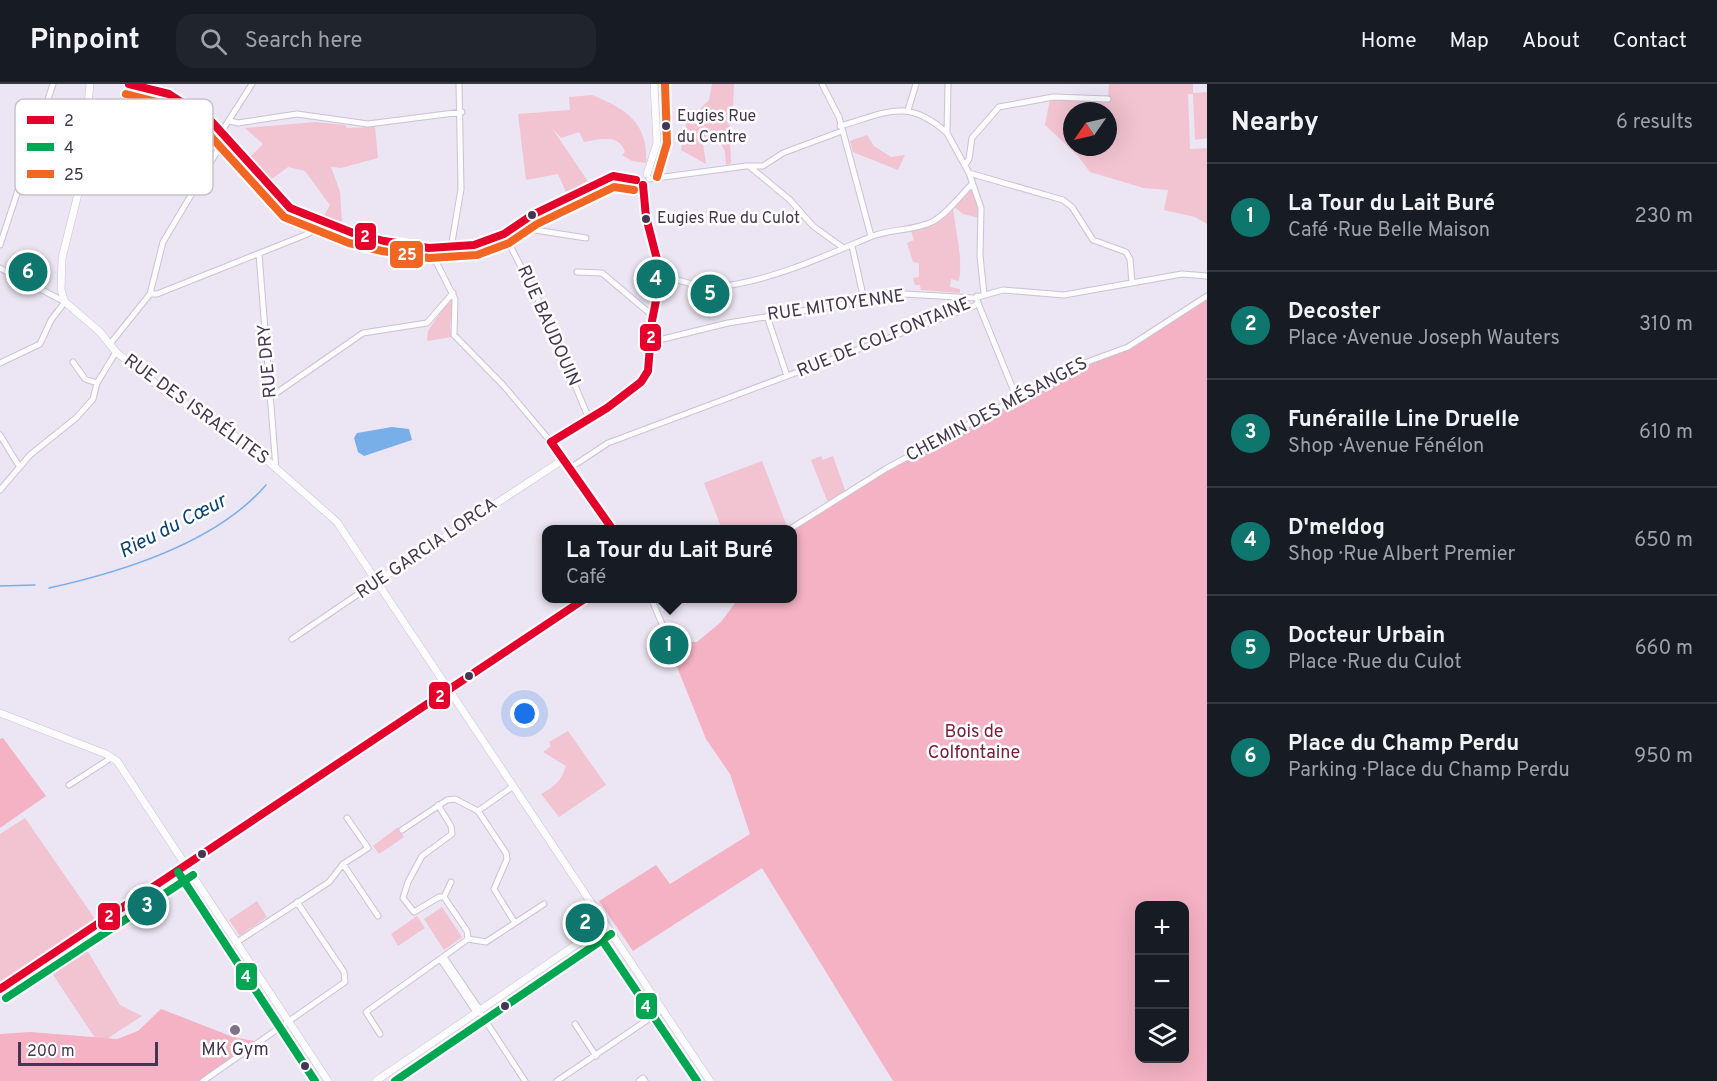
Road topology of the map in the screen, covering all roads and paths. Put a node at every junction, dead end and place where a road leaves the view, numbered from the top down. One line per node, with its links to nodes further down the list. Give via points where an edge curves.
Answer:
1 (53, 84): 10 (street)
2 (90, 84): 11 (street)
3 (129, 84): 12 (street)
4 (252, 84): 16 (street)
5 (459, 84): 14 (street)
6 (654, 84): 26 (street, via 657,143)
7 (822, 84): 18 (street)
8 (916, 84): 15 (street)
9 (948, 84): 20 (street)
10 (48, 99)
11 (89, 99)
12 (178, 99)
13 (1108, 99): 23 (street, via 1053,97 999,107 972,138)
14 (461, 109): 16 (street, via 368,124 297,114); 41 (street, via 461,189)
15 (908, 110): 18 (street, via 900,109); 20 (street)
16 (230, 121): 19 (street)
17 (213, 124): 19 (street)
18 (841, 128): 24 (street, via 763,166); 35 (street)
19 (222, 131): 21 (street)
20 (947, 133): 23 (street)
21 (228, 138): 22 (street); 32 (street, via 284,203)
22 (213, 161)
23 (965, 165): 25 (street)
24 (749, 166): 26 (street); 39 (street, via 790,200 813,226)
25 (969, 173): 28 (street); 47 (street, via 1063,200 1093,240 1126,252)
26 (646, 179): 27 (street); 27 (street, via 639,173); 45 (street, via 646,217)
27 (636, 180): 33 (street, via 613,177 597,183)
28 (972, 184): 35 (street, via 932,222); 51 (street, via 982,214)
29 (16, 195): 37 (street)
30 (78, 195): 53 (street, via 62,258 61,291)
31 (191, 195): 49 (street, via 163,242)
32 (319, 220): 40 (street, via 353,233); 42 (street, via 311,232)
33 (516, 227): 34 (street); 36 (street)
34 (504, 234): 41 (street); 65 (street, RUE BAUDOUIN, via 545,312)
35 (871, 236): 38 (street)
36 (586, 238)
37 (0, 245)
38 (852, 246): 39 (street); 52 (street)
39 (842, 247): 45 (street, via 789,268 722,287 685,283)
40 (429, 248): 41 (street); 48 (street)
41 (451, 248)
42 (259, 254): 49 (street); 63 (street, RUE DRY)
43 (0, 268): 53 (street)
44 (577, 272): 54 (street, via 602,273)
45 (661, 275): 54 (street)
46 (1207, 276): 47 (street, RUE MITOYENNE, via 1182,274)
47 (1132, 283): 51 (street, RUE MITOYENNE, via 1064,295 1003,290)
48 (453, 293): 63 (street, via 427,323 363,333); 67 (street, via 454,335)
49 (150, 294): 57 (street)
50 (1207, 296): 64 (street, CHEMIN DES MÉSANGES, via 1128,347 1079,365)
51 (980, 298): 52 (street, RUE MITOYENNE, via 905,294); 61 (street, RUE DE COLFONTAINE); 64 (street)
52 (864, 300): 55 (street, RUE MITOYENNE)
53 (65, 302): 57 (street, RUE DES ISRAÉLITES); 60 (street, via 40,344)
54 (653, 316): 56 (street)
55 (767, 316): 56 (street, RUE MITOYENNE); 61 (street, RUE DE COLFONTAINE)
56 (651, 342): 65 (street, via 650,364 643,380)
57 (110, 344): 58 (street, RUE DES ISRAÉLITES)
58 (116, 352): 62 (street); 71 (street, RUE DES ISRAÉLITES, via 165,391 252,447)
59 (73, 362): 62 (street, via 85,379)
60 (0, 363)
61 (786, 376): 70 (street, RUE DE COLFONTAINE, via 608,443)
62 (97, 383): 69 (street, via 93,399 76,418)
63 (272, 396): 71 (street, RUE DRY)
64 (1017, 399): 74 (street, CHEMIN DES MÉSANGES, via 875,475)
65 (590, 419): 67 (street)
66 (0, 435): 69 (street)
67 (551, 442): 68 (street)
68 (564, 459): 70 (street); 75 (street, RUE GARCIA LORCA)
69 (19, 466): 72 (street)
70 (570, 468): 73 (street)
71 (276, 469): 75 (street, RUE DES ISRAÉLITES, via 336,522)
72 (0, 490)
73 (610, 525)
74 (796, 525)
75 (376, 582): 79 (street, RUE GARCIA LORCA); 80 (street, RUE DES ISRAÉLITES)
76 (580, 603): 80 (street)
77 (653, 603): 78 (street, via 665,632 673,639)
78 (684, 638)
79 (292, 639)
80 (450, 690): 84 (street, RUE DES ISRAÉLITES); 90 (street)
81 (0, 713): 82 (street)
82 (111, 758): 83 (street); 90 (street, via 117,761)
83 (69, 785)
84 (512, 787): 86 (street); 97 (street, RUE DES ISRAÉLITES)
85 (438, 806): 86 (street, via 453,799); 88 (street); 92 (street, via 452,834 422,856 403,895 414,912)
86 (478, 811): 96 (street, via 506,853 494,889)
87 (348, 818): 89 (street, via 368,848)
88 (402, 830)
89 (343, 864): 93 (street, via 328,882); 95 (street)
90 (186, 866): 99 (street); 101 (street)
91 (451, 882): 92 (street)
92 (444, 897): 98 (street, via 467,931)
93 (297, 902): 99 (street); 104 (street, via 344,972 345,982)
94 (544, 904): 96 (street)
95 (378, 916)
96 (515, 923): 98 (street, via 486,942)
97 (605, 925): 102 (street, RUE DES ISRAÉLITES); 103 (street)
98 (468, 939): 100 (street)
99 (237, 942): 104 (street)
100 (442, 958): 103 (street); 106 (street, via 366,1012)
101 (0, 989)
102 (662, 1010): 107 (street); 115 (street, RUE DES ISRAÉLITES)
103 (478, 1011): 110 (street); 111 (street)
104 (289, 1022): 108 (street); 109 (street)
105 (575, 1024): 107 (street)
106 (380, 1034)
107 (596, 1056): 112 (street)
108 (203, 1081)
109 (328, 1081)
110 (376, 1081)
111 (525, 1081)
112 (558, 1081)
113 (639, 1081): 114 (street)
114 (645, 1081)
115 (710, 1081)

